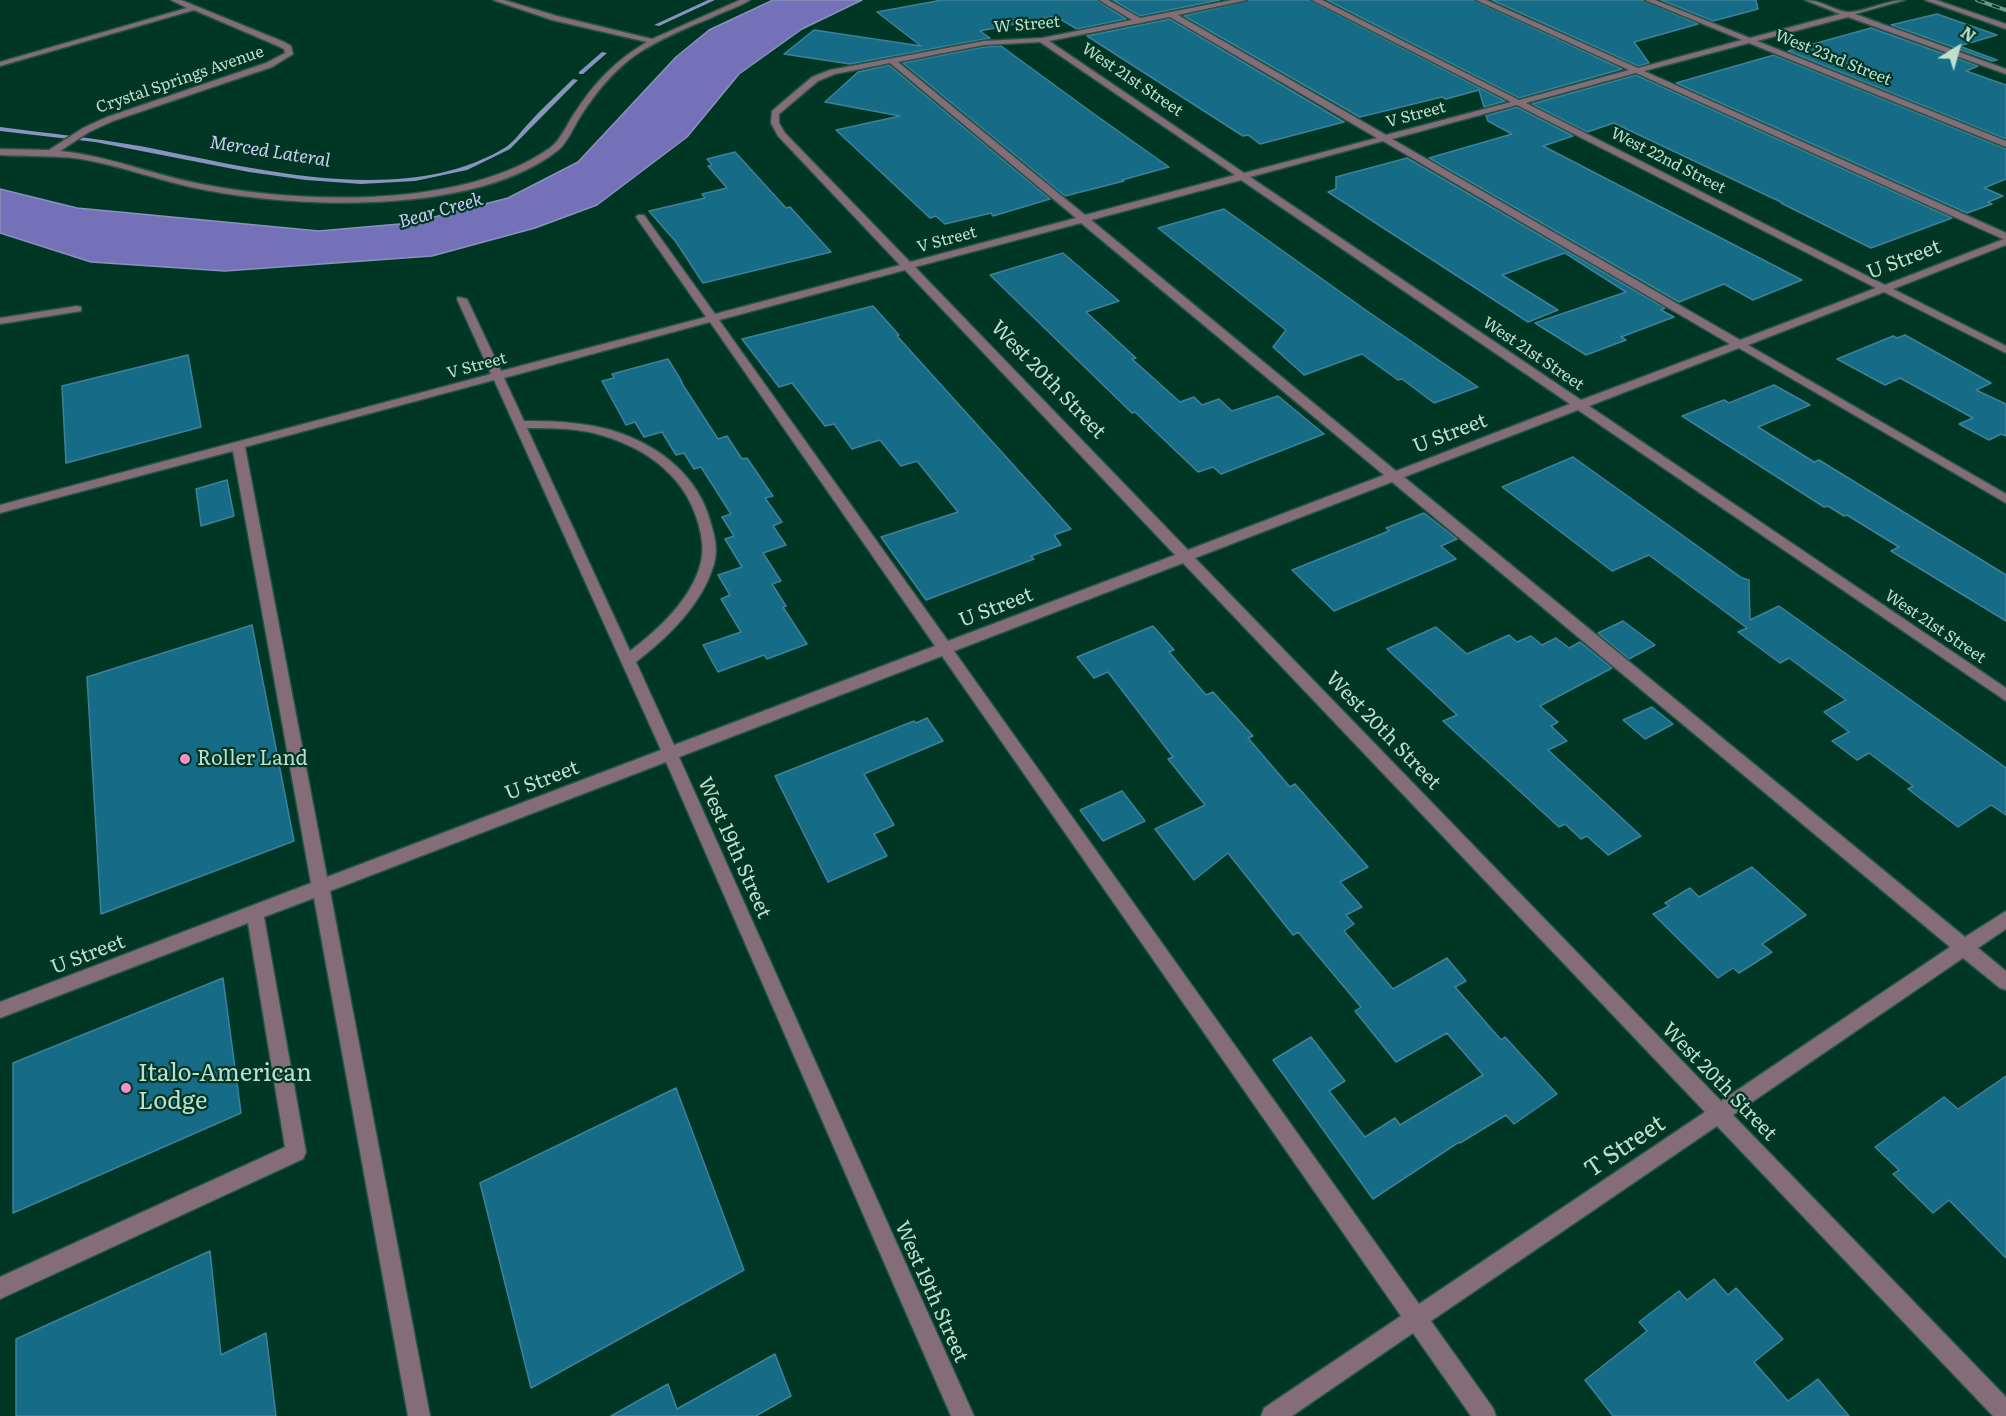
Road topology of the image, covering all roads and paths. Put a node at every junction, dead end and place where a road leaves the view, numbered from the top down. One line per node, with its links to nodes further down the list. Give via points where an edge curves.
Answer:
1 (175, 0): 12 (street)
2 (497, 0): 19 (street)
3 (746, 0): 19 (street)
4 (1104, 0): 15 (street)
5 (1243, 0): 14 (street, W Street)
6 (1316, 0): 25 (street, West 22nd Street)
7 (1480, 0): 22 (street)
8 (1649, 0): 18 (street, West 23rd Street)
9 (1809, 0): 13 (street)
10 (1901, 0): 13 (street, V Street)
11 (1929, 0): 16 (street)
12 (194, 8): 21 (street); 29 (street, Crystal Springs Avenue, via 281,44 289,54 127,112 86,130)
13 (1848, 14): 18 (street, V Street); 23 (street)
14 (1172, 15): 15 (street, W Street); 26 (street)
15 (1139, 21): 17 (street, W Street)
16 (2006, 27)
17 (1042, 40): 20 (street, W Street, via 984,42); 30 (street, West 21st Street)
18 (1750, 41): 22 (street, V Street); 27 (street, West 23rd Street)
19 (656, 42): 29 (street, via 607,75 556,148 546,156 509,174 429,193 379,198 242,193 176,181 103,160)
20 (892, 61): 24 (street, W Street); 32 (street)
21 (0, 64)
22 (1638, 71): 25 (street, V Street); 33 (street)
23 (2006, 72)
24 (815, 79): 35 (street, West 20th Street, via 775,113 775,123 781,134)
25 (1519, 103): 26 (street, V Street); 36 (street, West 22nd Street)
26 (1386, 138): 30 (street, V Street); 41 (street)
27 (2006, 144)
28 (0, 152): 29 (street)
29 (51, 153)
30 (1244, 176): 32 (street, V Street); 44 (street, West 21st Street)
31 (641, 218): 39 (street)
32 (1084, 219): 35 (street, V Street); 47 (street)
33 (2006, 237)
34 (2006, 242): 36 (street, U Street)
35 (910, 266): 39 (street, V Street); 50 (street, West 20th Street)
36 (1885, 288): 41 (street, U Street); 42 (street, West 22nd Street)
37 (462, 299): 43 (street, West 19th Street)
38 (77, 309): 40 (street)
39 (712, 318): 43 (street, V Street); 51 (street)
40 (0, 321)
41 (1740, 344): 44 (street, U Street); 48 (street)
42 (2006, 350)
43 (498, 376): 45 (street, West 19th Street); 46 (street, V Street)
44 (1580, 405): 47 (street, U Street); 53 (street, West 21st Street)
45 (520, 424): 52 (street, West 19th Street); 52 (street, via 584,428 619,436 665,462 684,478 696,498 710,545 703,573 668,628)
46 (238, 446): 49 (street, V Street); 55 (street)
47 (1394, 476): 50 (street, U Street); 58 (street)
48 (2006, 499)
49 (0, 509)
50 (1186, 556): 51 (street, U Street); 61 (street, West 20th Street)
51 (945, 648): 54 (street, U Street); 63 (street)
52 (627, 661): 54 (street, West 19th Street)
53 (2006, 695)
54 (670, 753): 55 (street, U Street); 66 (street, West 19th Street)
55 (321, 887): 56 (street, U Street); 65 (street)
56 (255, 912): 60 (street, U Street); 62 (street, via 296,1152)
57 (2006, 919): 58 (street, T Street)
58 (1964, 947): 59 (street); 61 (street, T Street)
59 (2006, 982)
60 (0, 1010)
61 (1720, 1113): 63 (street, T Street); 64 (street, West 20th Street)
62 (0, 1288)
63 (1417, 1318): 67 (street, T Street); 68 (street)
64 (2006, 1413)
65 (419, 1416)
66 (963, 1416)
67 (1272, 1416)
68 (1485, 1416)

